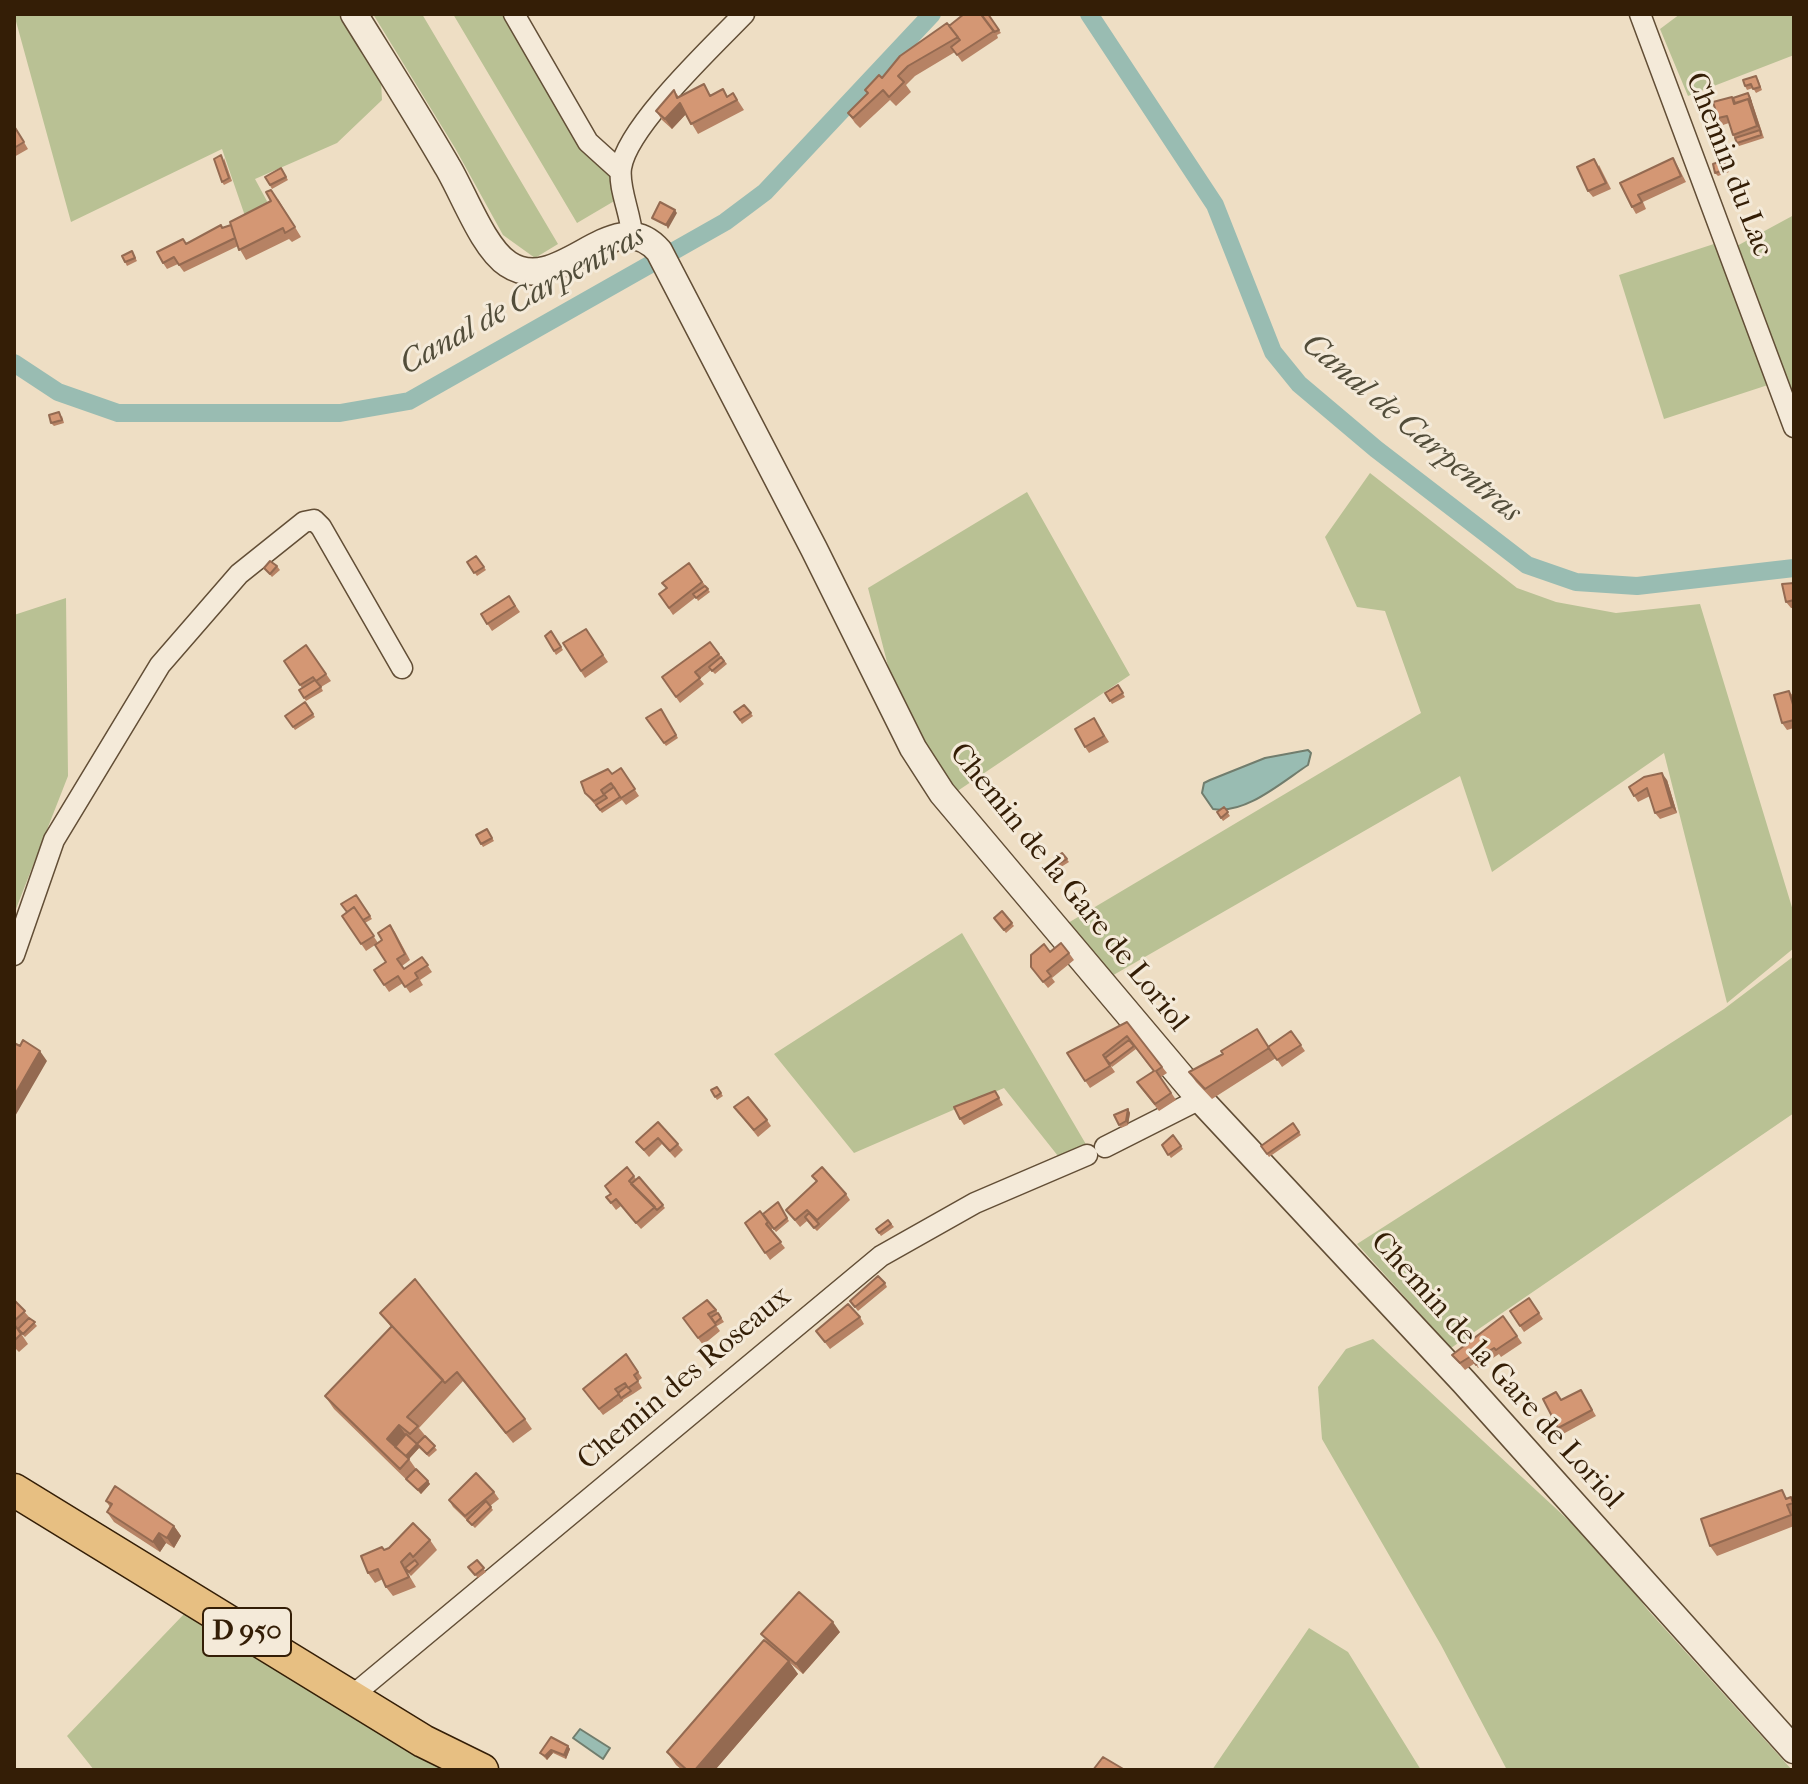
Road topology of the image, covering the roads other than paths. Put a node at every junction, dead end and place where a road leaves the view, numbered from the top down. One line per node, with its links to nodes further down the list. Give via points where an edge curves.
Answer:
1 (354, 14): 6 (street, via 496,253 509,266 545,272)
2 (514, 14): 5 (street, via 588,142)
3 (744, 14): 5 (street, via 643,125 627,148)
4 (1640, 14): 7 (street, Chemin du Lac)
5 (620, 171): 6 (street)
6 (632, 235): 10 (street, Chemin de la Gare de Loriol, via 651,243 663,260 913,748 942,793)
7 (1794, 427)
8 (402, 668): 9 (street, via 321,527 314,520 304,522 239,574 160,665 54,840)
9 (14, 955)
10 (1200, 1099): 12 (street, Chemin des Roseaux, via 975,1203 881,1256); 13 (street, Chemin de la Gare de Loriol, via 1464,1382)
11 (14, 1490): 12 (main road, D 950)
12 (352, 1696): 14 (main road, D 950)
13 (1794, 1750)
14 (482, 1770)

